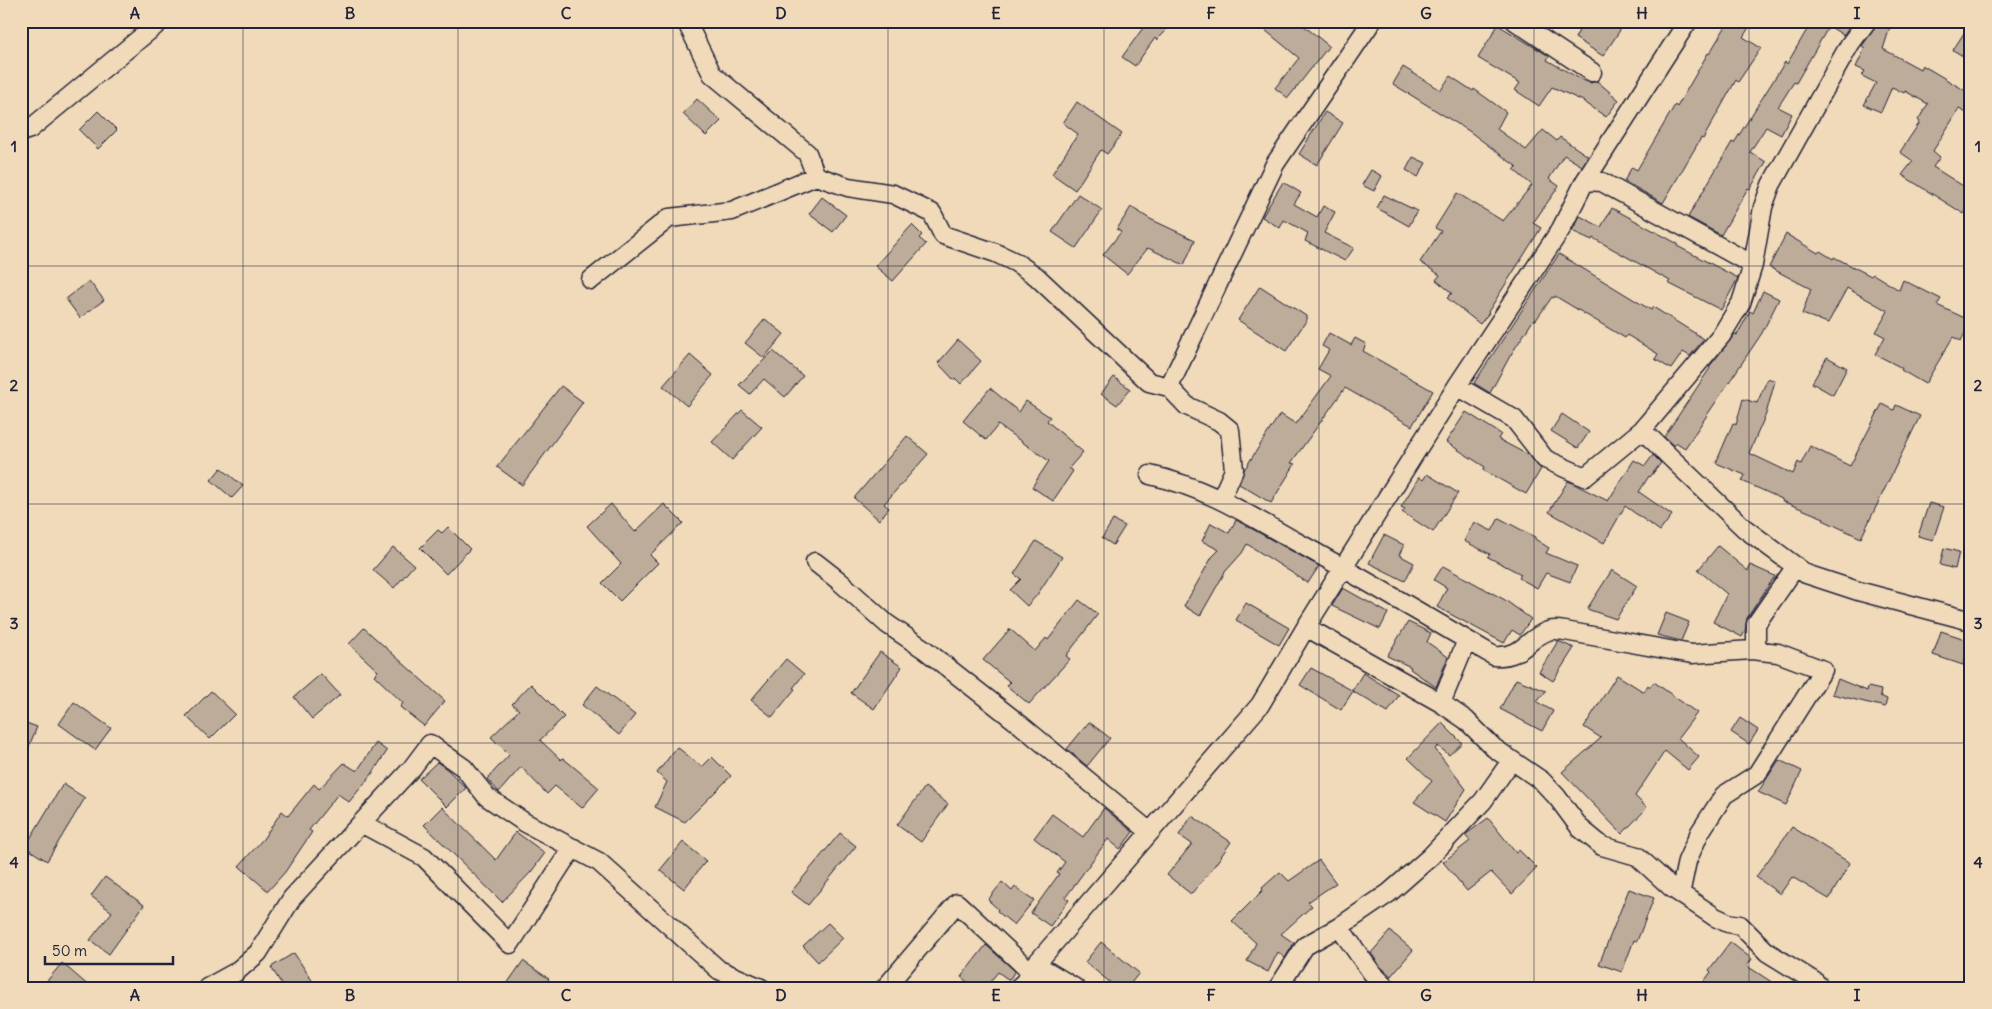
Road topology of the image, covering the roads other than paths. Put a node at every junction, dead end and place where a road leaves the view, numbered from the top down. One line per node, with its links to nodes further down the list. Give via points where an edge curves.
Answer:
1 (161, 21): 8 (street, via 30,129)
2 (686, 21): 9 (street, via 712,74 807,153)
3 (1372, 21): 14 (street, via 1276,164)
4 (1515, 21): 7 (street)
5 (1688, 21): 10 (street)
6 (1867, 21): 11 (street, via 1850,44 1771,185 1763,207)
7 (1592, 72)
8 (21, 132)
9 (816, 176): 12 (street, via 732,211 669,218); 14 (street, via 848,187 893,194 932,213 943,235 1016,262 1063,300 1149,382)
10 (1586, 181): 11 (street, via 1602,182); 13 (street, via 1561,229)
11 (1753, 265): 15 (street, via 1741,303 1720,336)
12 (591, 280)
13 (1458, 386): 15 (street, via 1514,419 1545,459 1585,477); 20 (street)
14 (1169, 387): 17 (street, via 1187,406 1230,430 1234,470)
15 (1642, 430): 19 (street, via 1744,528)
16 (1150, 475): 17 (street, via 1185,483)
17 (1221, 499): 20 (street)
18 (815, 562): 28 (street, via 887,624 1014,720)
19 (1796, 566): 21 (street, via 1806,574 1858,591); 24 (street, via 1756,624)
20 (1343, 567): 22 (street); 23 (street)
21 (1971, 621)
22 (1306, 627): 25 (street); 28 (street, via 1260,705)
23 (1467, 640): 24 (street, via 1494,656 1517,652 1550,630 1692,654); 25 (street)
24 (1756, 650): 30 (street, via 1778,653 1823,670 1757,774 1724,795 1700,832 1687,861 1681,890)
25 (1441, 703): 26 (street, via 1466,720)
26 (1511, 761): 30 (street, via 1542,781 1580,828 1602,846 1636,856); 31 (street, via 1483,801 1430,857 1389,893)
27 (361, 823): 29 (street, via 430,744 464,768 487,797 524,822); 29 (street, via 424,857 510,944); 33 (street, via 292,898 258,952 236,972)
28 (1150, 832): 32 (street, via 1035,965)
29 (574, 848): 34 (street, via 599,862 719,970)
30 (1672, 888): 40 (street, via 1715,917 1740,925 1767,952)
31 (1339, 927): 38 (street, via 1305,946); 39 (street, via 1372,973)
32 (1033, 974): 35 (street, via 958,904); 36 (street); 37 (street, via 1047,971)
33 (207, 988)
34 (761, 988)
35 (885, 988)
36 (1018, 988)
37 (1074, 988)
38 (1278, 988)
39 (1387, 988)
40 (1821, 988)

